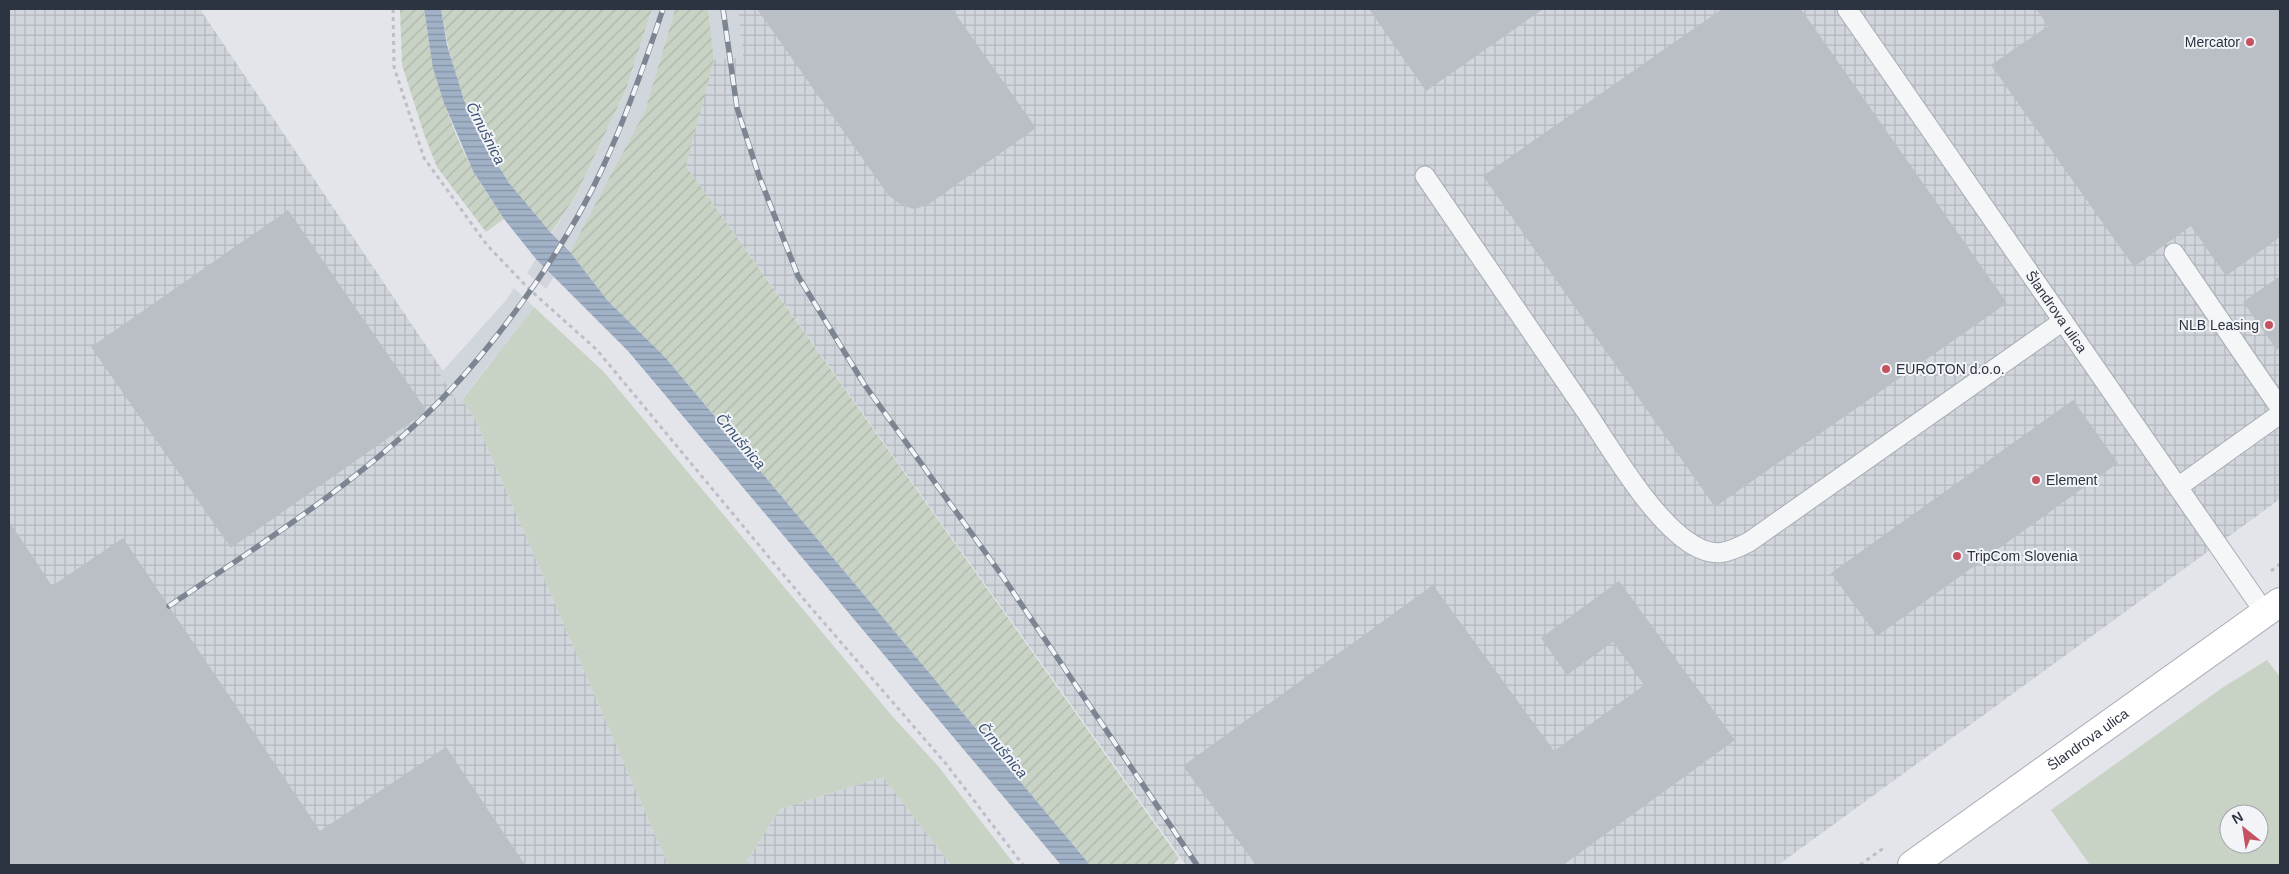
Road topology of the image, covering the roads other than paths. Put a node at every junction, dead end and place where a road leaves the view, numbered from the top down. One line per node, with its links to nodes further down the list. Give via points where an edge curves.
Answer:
1 (1847, 9): 4 (lane, Šlandrova ulica)
2 (1425, 176): 4 (lane, via 1661,518 1678,535 1710,553 1728,553 1749,542)
3 (2174, 253): 5 (lane)
4 (2063, 321): 7 (lane, Šlandrova ulica)
5 (2280, 408)
6 (2280, 414): 7 (lane)
7 (2178, 487): 8 (lane, Šlandrova ulica)
8 (2273, 607): 9 (street, Šlandrova ulica)
9 (1912, 865)

